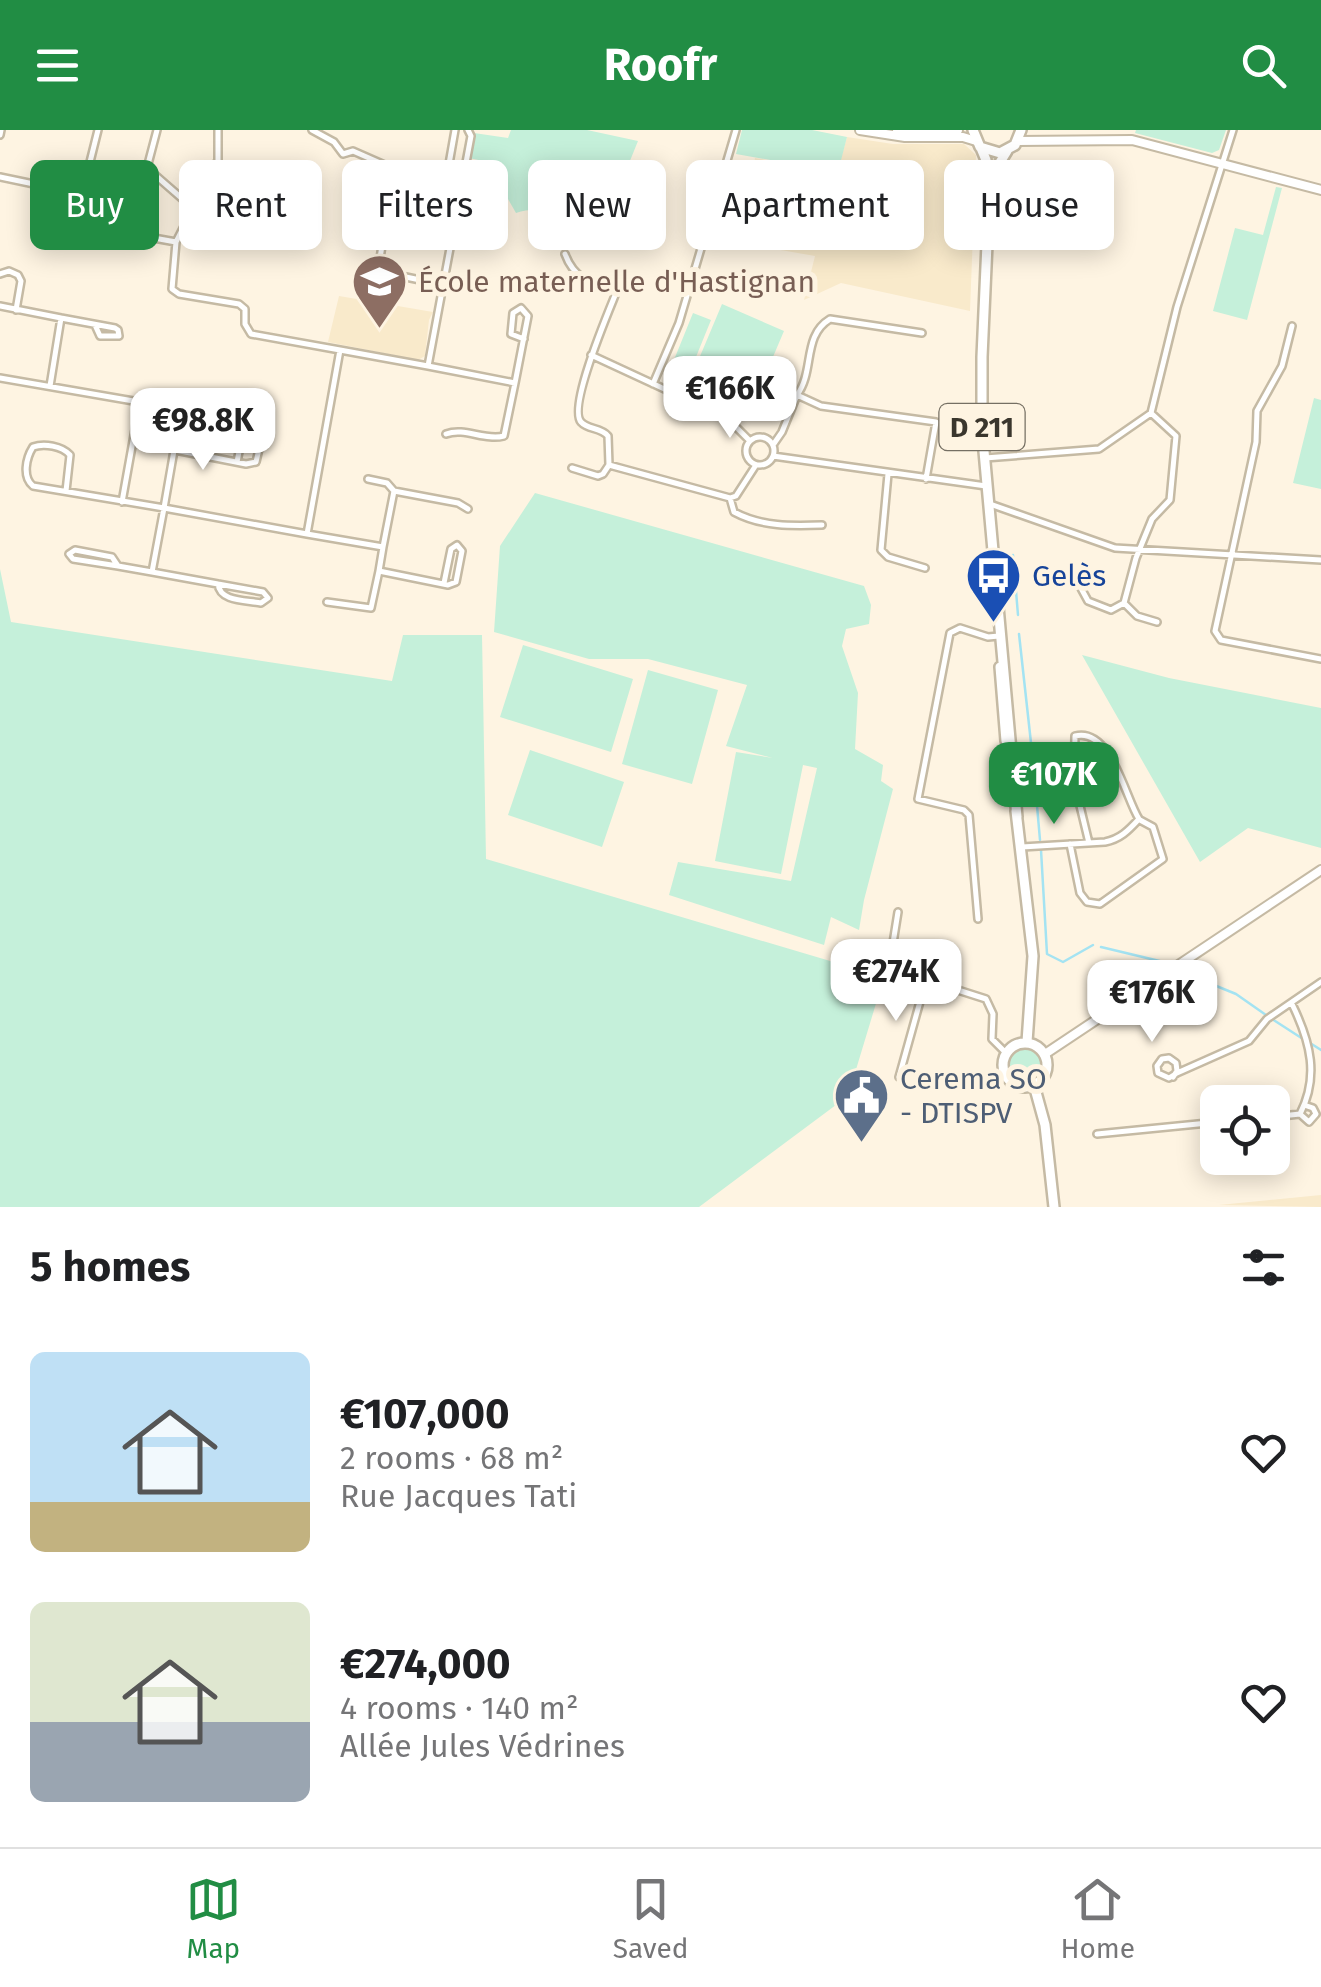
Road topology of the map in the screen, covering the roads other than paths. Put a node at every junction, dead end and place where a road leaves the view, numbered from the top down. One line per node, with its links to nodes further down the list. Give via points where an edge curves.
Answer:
1 (98, 130): 15 (street)
2 (158, 130): 24 (street, via 147,168)
3 (218, 130): 16 (street)
4 (312, 130): 17 (street, via 343,154 353,150)
5 (456, 130): 18 (street)
6 (468, 130): 19 (street)
7 (736, 130): 45 (street, via 679,323)
8 (860, 130): 13 (street)
9 (897, 130): 10 (street)
10 (958, 130)
11 (1233, 130): 21 (street)
12 (1020, 134): 14 (main road); 21 (street, via 1132,140)
13 (976, 139): 14 (main road, via 993,152)
14 (1007, 151): 20 (main road, D 211)
15 (90, 160)
16 (218, 160)
17 (374, 160)
18 (451, 160)
19 (467, 160)
20 (1002, 160)
21 (1222, 164): 23 (street); 49 (street)
22 (0, 177): 26 (street, via 72,192 87,226)
23 (1321, 190)
24 (179, 195)
25 (179, 236): 26 (street)
26 (176, 242): 40 (street, via 174,292 239,304 251,334)
27 (381, 250): 32 (street, via 382,272)
28 (451, 250): 32 (street)
29 (988, 250): 55 (main road, D 211)
30 (565, 254): 41 (street, via 572,271 616,293)
31 (0, 274): 34 (street, via 8,271 21,281)
32 (444, 285): 42 (street)
33 (0, 306): 34 (street)
34 (16, 310): 35 (street)
35 (61, 318): 36 (street); 46 (street)
36 (95, 325): 36 (street, via 118,330 119,336 100,336)
37 (1292, 326): 75 (street, via 1282,366 1256,411 1256,442)
38 (922, 332): 47 (street, via 830,319 815,331)
39 (524, 339): 39 (street, via 526,311 515,309 511,334); 44 (street)
40 (340, 350): 42 (street); 72 (street)
41 (592, 356): 45 (street); 57 (street, via 579,420 608,436)
42 (428, 366): 44 (street)
43 (0, 378): 46 (street)
44 (515, 384): 50 (street, via 504,436)
45 (654, 384): 51 (street, via 727,418)
46 (50, 386): 48 (street)
47 (797, 396): 52 (street); 62 (street, via 821,406 936,422)
48 (140, 402): 53 (street, via 178,411); 67 (street)
49 (1150, 413): 55 (street, via 1099,449); 74 (street, via 1176,436 1170,500 1152,519)
50 (446, 434)
51 (750, 441): 52 (street, via 760,437); 58 (street, via 746,454)
52 (773, 445): 54 (street)
53 (174, 450): 56 (street); 69 (street)
54 (774, 456): 58 (street); 60 (street)
55 (984, 458): 63 (main road, D 211)
56 (237, 462): 56 (street, via 258,460 265,423 259,416 245,421)
57 (608, 465): 59 (street, via 598,476); 66 (street)
58 (756, 465): 66 (street)
59 (572, 468)
60 (888, 474): 62 (street); 78 (street, via 880,550)
61 (368, 479): 65 (street)
62 (926, 479): 63 (street)
63 (986, 486): 68 (main road, D 211)
64 (66, 491): 64 (street, via 70,455 33,447 27,480); 67 (street)
65 (394, 491): 70 (street); 73 (street)
66 (730, 498): 71 (street, via 734,512 758,521)
67 (122, 502): 69 (street)
68 (987, 504): 74 (street, via 1115,548); 87 (main road, D 211)
69 (164, 508): 72 (street); 80 (street)
70 (468, 509)
71 (822, 525)
72 (306, 534): 73 (street)
73 (383, 548): 79 (street)
74 (1140, 550): 75 (street); 85 (street)
75 (1232, 555): 76 (street); 89 (street, via 1215,631 1221,640)
76 (1321, 560)
77 (118, 566): 77 (street, via 73,560 70,554 112,557); 80 (street)
78 (925, 568)
79 (380, 571): 82 (street); 84 (street, via 371,608)
80 (152, 572): 83 (street)
81 (1076, 578): 85 (street, via 1088,601 1110,610)
82 (444, 583): 82 (street, via 456,582 458,545 451,549)
83 (218, 584): 83 (street, via 264,592 268,598 261,603 225,596)
84 (328, 602)
85 (1124, 603): 86 (street)
86 (1157, 622)
87 (999, 636): 88 (main road, D 211); 99 (street, via 950,632 918,799 970,815)
88 (1000, 650): 91 (main road, D 211); 92 (main road, D 211)
89 (1321, 659)
90 (1072, 750): 91 (street); 93 (street, via 1075,736 1091,736 1116,765); 94 (street)
91 (1014, 756): 92 (main road, D 211)
92 (1018, 817): 96 (main road, D 211)
93 (1138, 820): 94 (street, via 1119,838); 95 (street, via 1154,827 1163,858 1100,904 1080,893)
94 (1089, 843): 95 (street)
95 (1070, 844): 96 (street)
96 (1022, 846): 103 (main road, D 211, via 1033,956)
97 (1321, 870): 105 (street)
98 (898, 912): 100 (street, via 888,968)
99 (978, 919)
100 (926, 980): 104 (street, via 986,999 992,1039); 106 (street)
101 (1321, 982): 102 (street)
102 (1292, 1004): 107 (street, via 1249,1041); 109 (street, via 1310,1056)
103 (1027, 1042): 104 (main road); 105 (main road)
104 (1006, 1053): 108 (main road, via 1003,1068 1010,1081)
105 (1045, 1054): 108 (main road, via 1045,1075)
106 (899, 1077)
107 (1172, 1077): 107 (street, via 1176,1063 1160,1060 1160,1076)
108 (1034, 1085): 114 (main road)
109 (1306, 1106): 110 (street); 110 (street, via 1315,1110 1314,1119 1306,1122)
110 (1300, 1114): 111 (street)
111 (1290, 1115)
112 (1200, 1124): 113 (street)
113 (1097, 1134)
114 (1054, 1207)

